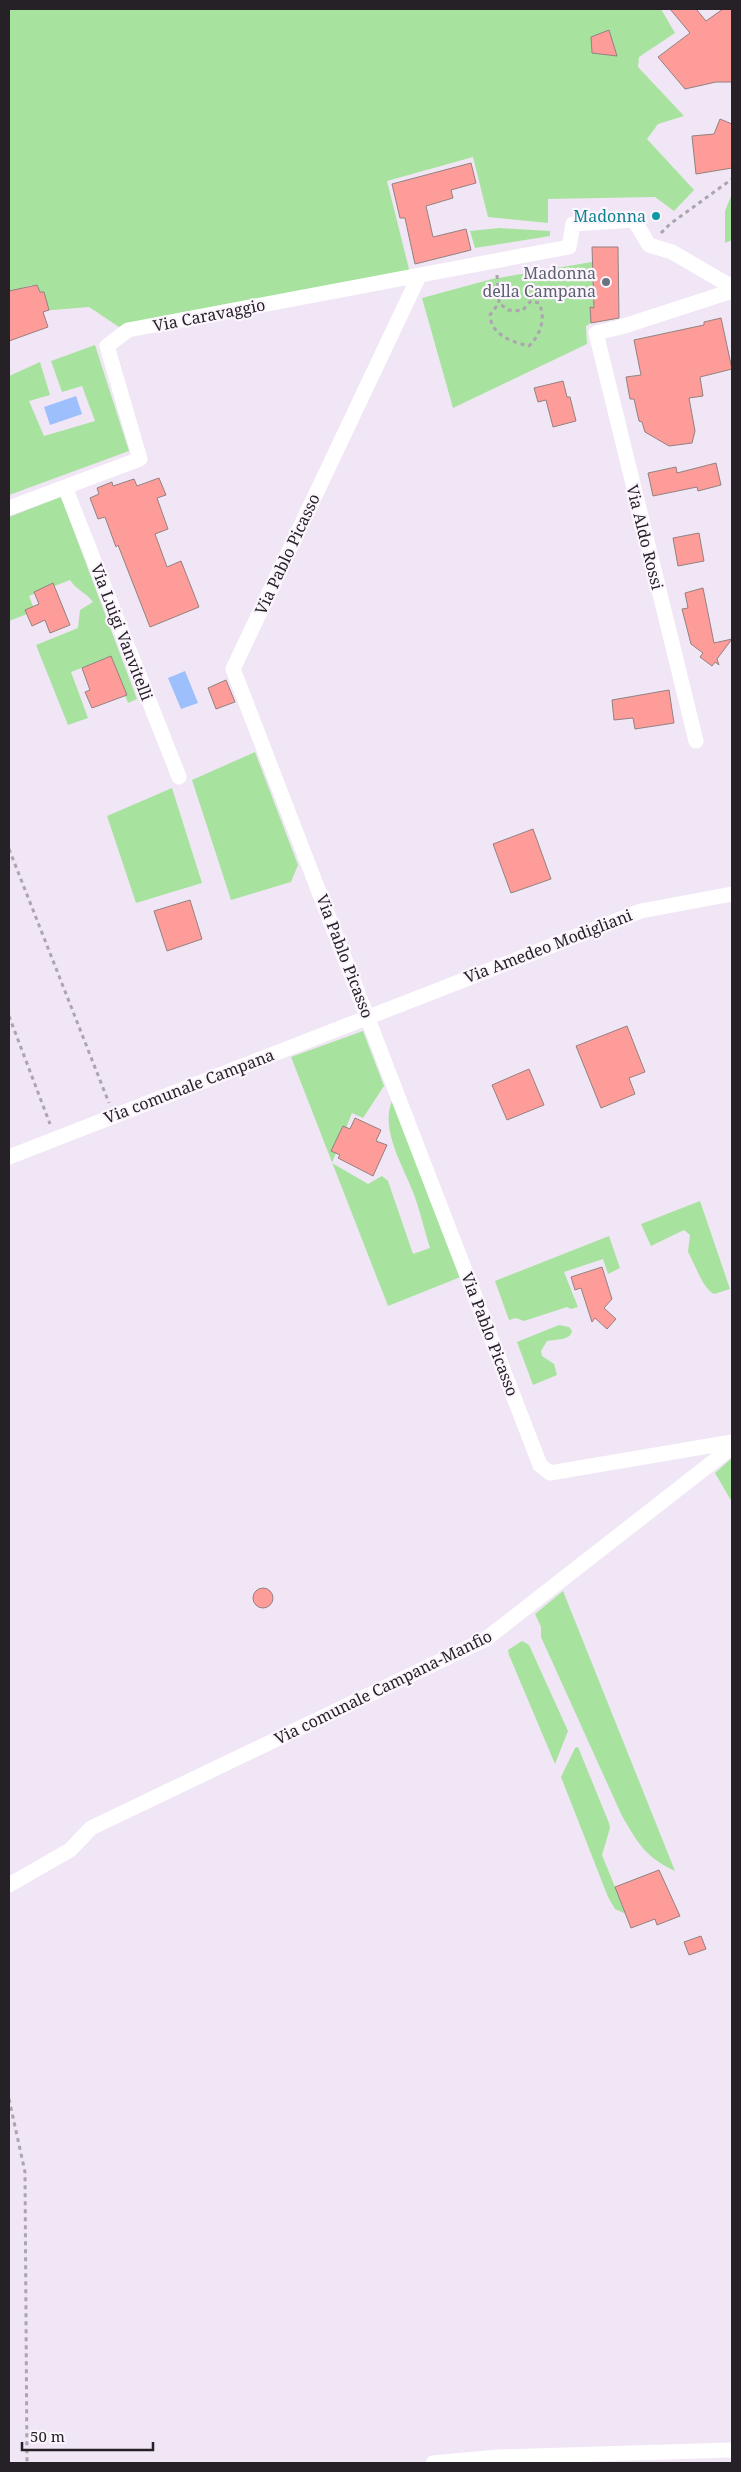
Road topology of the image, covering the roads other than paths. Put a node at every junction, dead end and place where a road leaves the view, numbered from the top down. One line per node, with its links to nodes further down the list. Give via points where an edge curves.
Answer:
1 (419, 276): 2 (street, Via Caravaggio, via 569,246 574,224 634,220 649,245 672,252); 4 (street, Via Caravaggio, via 128,330 107,346 140,459); 9 (street, Via Pablo Picasso, via 233,668)
2 (732, 287)
3 (732, 291): 6 (street, Via Aldo Rossi, via 596,332)
4 (65, 487): 5 (street, Via Caravaggio); 7 (street, Via Luigi Vanvitelli)
5 (9, 508)
6 (696, 741)
7 (179, 778)
8 (732, 894): 9 (street, Via Amedeo Modigliani, via 641,910)
9 (368, 1016): 10 (street, Via comunale Campana); 11 (street, Via Pablo Picasso, via 540,1465 550,1473)
10 (9, 1157)
11 (732, 1442)
12 (732, 1447): 13 (street, Via comunale Campana-Manfio, via 486,1639 91,1828 70,1850)
13 (9, 1885)
14 (732, 2450): 15 (street)
15 (498, 2460): 16 (street)
16 (433, 2463)

